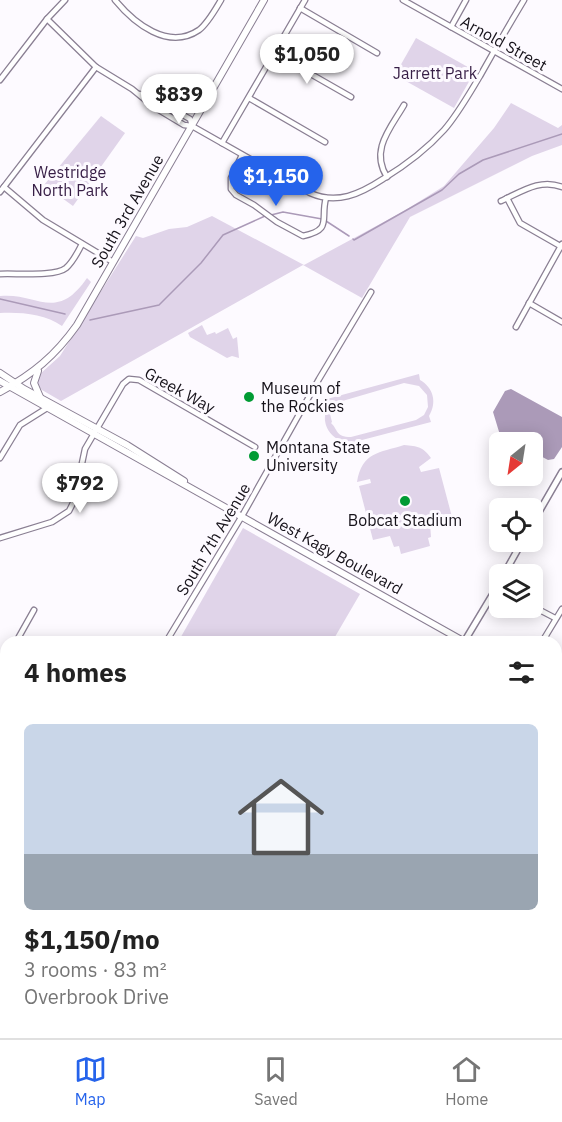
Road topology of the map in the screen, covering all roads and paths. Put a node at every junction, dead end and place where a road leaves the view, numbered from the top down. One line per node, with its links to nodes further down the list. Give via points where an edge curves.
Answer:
1 (65, 0): 10 (street)
2 (115, 0): 3 (street, via 141,24 171,37 200,29)
3 (221, 0)
4 (264, 0): 21 (main road, South 3rd Avenue)
5 (305, 0): 9 (street)
6 (403, 0): 11 (street, Arnold Street)
7 (466, 0): 11 (street)
8 (524, 0): 12 (street)
9 (300, 8): 13 (street); 14 (street)
10 (47, 19): 15 (street); 16 (street)
11 (451, 27): 12 (street, Arnold Street)
12 (494, 51): 17 (street, Arnold Street); 25 (street, via 446,128 416,157)
13 (274, 53): 18 (street); 19 (street)
14 (377, 53)
15 (96, 67): 21 (street, via 189,119); 27 (street)
16 (0, 80)
17 (562, 89)
18 (351, 97)
19 (249, 98): 22 (street); 23 (street)
20 (404, 105): 25 (street, via 380,150 379,161)
21 (192, 126): 23 (street); 33 (main road, South 3rd Avenue)
22 (325, 142)
23 (222, 143): 24 (street)
24 (242, 155): 28 (street); 28 (street, via 231,178 231,189 285,227 303,236 321,229 325,224)
25 (387, 177): 28 (street, via 351,197)
26 (562, 187): 29 (street, via 540,184)
27 (2, 189): 31 (street)
28 (326, 198)
29 (507, 198): 30 (street); 32 (street, via 520,223)
30 (501, 201)
31 (82, 244): 33 (street); 34 (street, via 63,270)
32 (562, 246): 36 (street)
33 (113, 262): 39 (main road, South 3rd Avenue, via 70,335)
34 (0, 274)
35 (371, 292): 53 (street, South 7th Avenue)
36 (529, 303): 37 (street); 38 (street)
37 (562, 322)
38 (516, 327)
39 (39, 368): 42 (main road, South 3rd Avenue); 44 (main road, via 34,383)
40 (0, 373): 42 (main road, West Kagy Boulevard)
41 (0, 381): 42 (main road, West Kagy Boulevard)
42 (12, 385): 43 (main road, South 3rd Avenue); 44 (main road, West Kagy Boulevard); 45 (main road, West Kagy Boulevard)
43 (0, 392)
44 (40, 398): 46 (main road, West Kagy Boulevard)
45 (47, 408): 47 (main road, West Kagy Boulevard); 49 (street, via 20,425)
46 (97, 428): 47 (street, Greek Way); 48 (street, Greek Way, via 123,384 136,379); 51 (main road, West Kagy Boulevard)
47 (93, 435): 51 (main road, West Kagy Boulevard); 54 (street, Greek Way, via 83,456 69,511 52,522)
48 (255, 447)
49 (0, 458)
50 (562, 472): 52 (street)
51 (191, 487): 53 (main road, West Kagy Boulevard)
52 (543, 505)
53 (242, 516): 61 (street, South 7th Avenue); 62 (main road, West Kagy Boulevard)
54 (0, 538)
55 (489, 601): 63 (street)
56 (562, 609): 59 (street)
57 (34, 610): 60 (street)
58 (543, 612): 59 (street)
59 (555, 618): 64 (street)
60 (19, 636)
61 (170, 636)
62 (453, 636)
63 (468, 636)
64 (545, 636)

